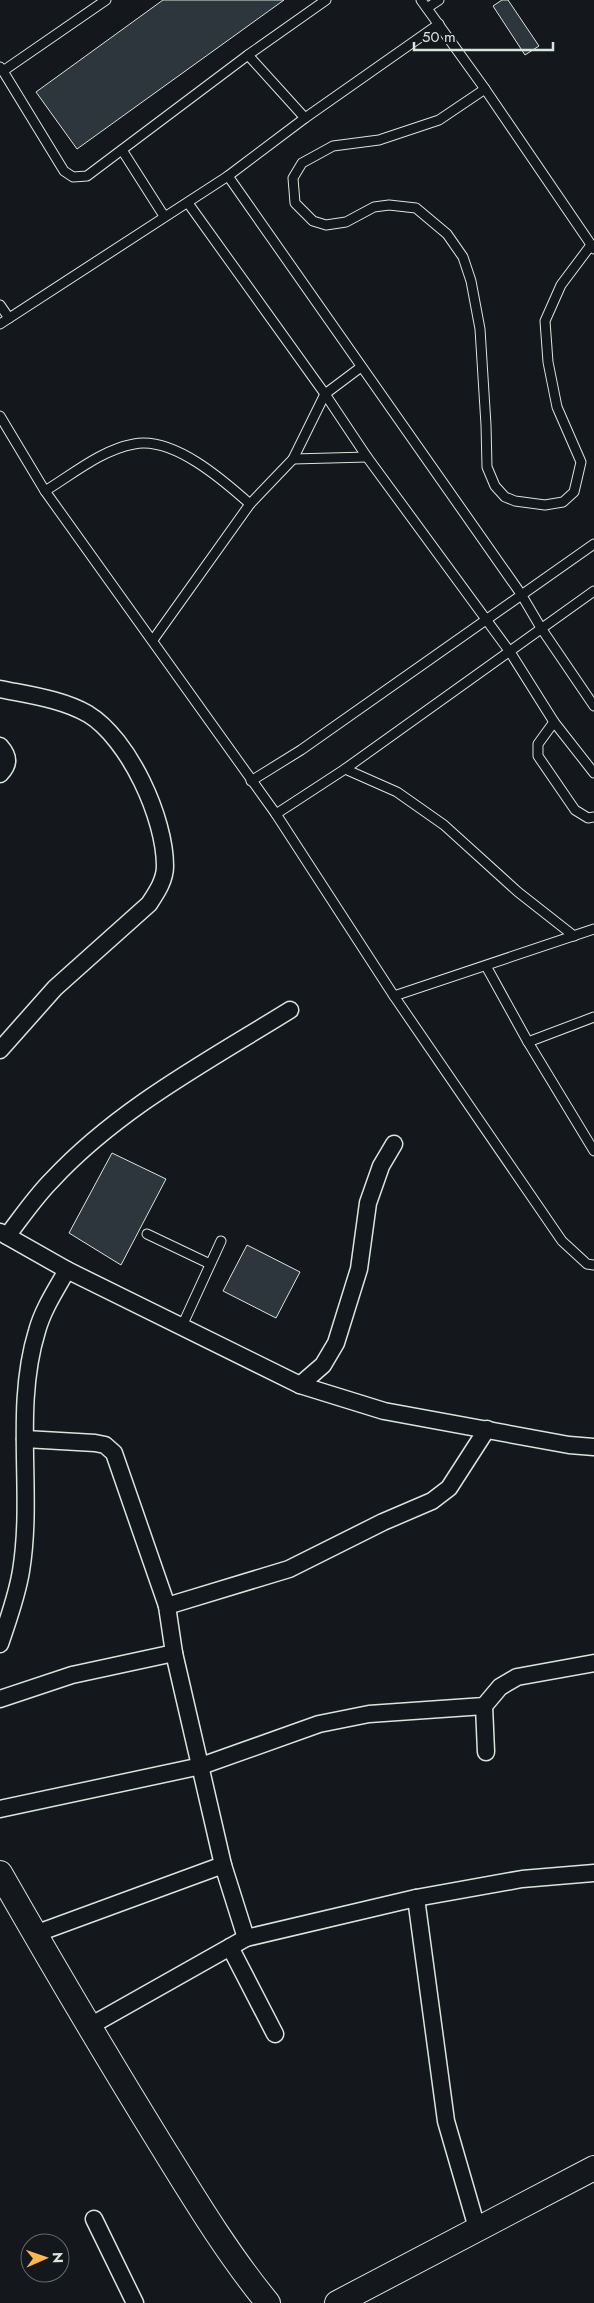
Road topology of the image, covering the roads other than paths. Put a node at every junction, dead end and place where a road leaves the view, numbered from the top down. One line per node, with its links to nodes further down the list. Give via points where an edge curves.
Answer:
1 (106, 0): 8 (lane)
2 (326, 0): 7 (lane)
3 (421, 0): 5 (lane)
4 (439, 0): 5 (lane)
5 (427, 8): 6 (lane)
6 (439, 24): 9 (lane); 10 (lane)
7 (248, 55): 10 (lane); 11 (lane)
8 (1, 69): 11 (lane, via 64,170 73,177 87,176)
9 (485, 89): 15 (lane); 15 (lane, via 439,120 379,140 333,146 302,163 293,178 295,203 313,222 326,225 346,222 374,207 389,205 416,208 447,234 463,258 471,281 480,329 487,467 495,486 505,497 515,501 544,505 562,502 574,492 580,462 557,407 548,362 546,321 560,285)
10 (305, 118): 12 (lane)
11 (122, 150): 14 (lane)
12 (228, 176): 13 (lane); 19 (lane)
13 (188, 203): 14 (lane); 20 (lane)
14 (164, 216): 17 (lane)
15 (592, 247)
16 (0, 305): 17 (lane)
17 (9, 318): 18 (lane)
18 (0, 324)
19 (361, 367): 20 (lane); 28 (lane)
20 (325, 394): 22 (lane); 23 (lane)
21 (0, 416): 24 (lane)
22 (367, 457): 23 (lane); 29 (lane)
23 (293, 459): 25 (lane)
24 (46, 491): 25 (lane, via 106,453 135,443 166,447 208,468); 31 (lane)
25 (250, 504): 31 (lane)
26 (594, 544): 28 (lane)
27 (594, 591): 30 (lane)
28 (521, 594): 29 (lane); 30 (lane)
29 (486, 618): 32 (lane); 40 (lane, via 301,750)
30 (541, 628): 32 (lane); 34 (lane)
31 (153, 640): 40 (lane)
32 (510, 652): 35 (lane); 37 (lane)
33 (0, 689): 50 (street, via 56,701 87,714 108,730 131,764 151,803 162,838 166,867 161,887 149,904 56,988)
34 (594, 706)
35 (554, 722): 38 (lane); 42 (lane, via 538,744 538,756 574,810 588,818)
36 (0, 746): 39 (street, via 8,760)
37 (345, 769): 41 (lane); 44 (lane, via 396,792 444,825 518,892)
38 (594, 773)
39 (0, 774)
40 (251, 781): 41 (lane)
41 (276, 814): 46 (lane)
42 (594, 817)
43 (594, 929): 44 (lane)
44 (574, 936): 45 (lane)
45 (486, 966): 46 (lane); 49 (lane)
46 (394, 996): 57 (lane, via 562,1241 587,1264)
47 (290, 1010): 53 (street, via 112,1124 51,1180)
48 (594, 1017): 49 (lane)
49 (528, 1042): 52 (lane)
50 (0, 1050)
51 (394, 1144): 60 (street, via 381,1166 368,1203 359,1269 336,1343 323,1365)
52 (594, 1151)
53 (3, 1234): 58 (street)
54 (147, 1234): 56 (lane)
55 (221, 1241): 56 (lane)
56 (210, 1264): 59 (lane)
57 (594, 1265)
58 (68, 1270): 59 (street); 62 (street, via 37,1330 25,1399)
59 (182, 1326): 60 (street)
60 (300, 1385): 61 (street, via 384,1411)
61 (487, 1429): 63 (street); 64 (street, via 450,1488 432,1501 289,1569)
62 (25, 1439): 64 (street, via 95,1443 105,1445 114,1453); 65 (street, via 21,1570)
63 (594, 1447)
64 (167, 1606): 66 (street)
65 (0, 1644)
66 (174, 1653): 68 (street, via 72,1675); 71 (street)
67 (594, 1663): 69 (street, via 517,1677 500,1688)
68 (0, 1699)
69 (484, 1706): 70 (street); 71 (street, via 369,1714 319,1724)
70 (486, 1752)
71 (201, 1766): 72 (street); 73 (street)
72 (0, 1809)
73 (223, 1865): 77 (street); 78 (street)
74 (0, 1873): 77 (street)
75 (594, 1873): 76 (street, via 522,1879)
76 (416, 1898): 78 (street); 84 (street, via 446,2122)
77 (35, 1934): 80 (street)
78 (246, 1938): 79 (street)
79 (230, 1947): 80 (street); 81 (street)
80 (90, 2026): 86 (street, via 201,2209)
81 (276, 2034)
82 (594, 2168): 84 (street)
83 (94, 2219): 85 (street)
84 (476, 2228): 87 (street)
85 (134, 2303)
86 (268, 2303)
87 (338, 2303)

